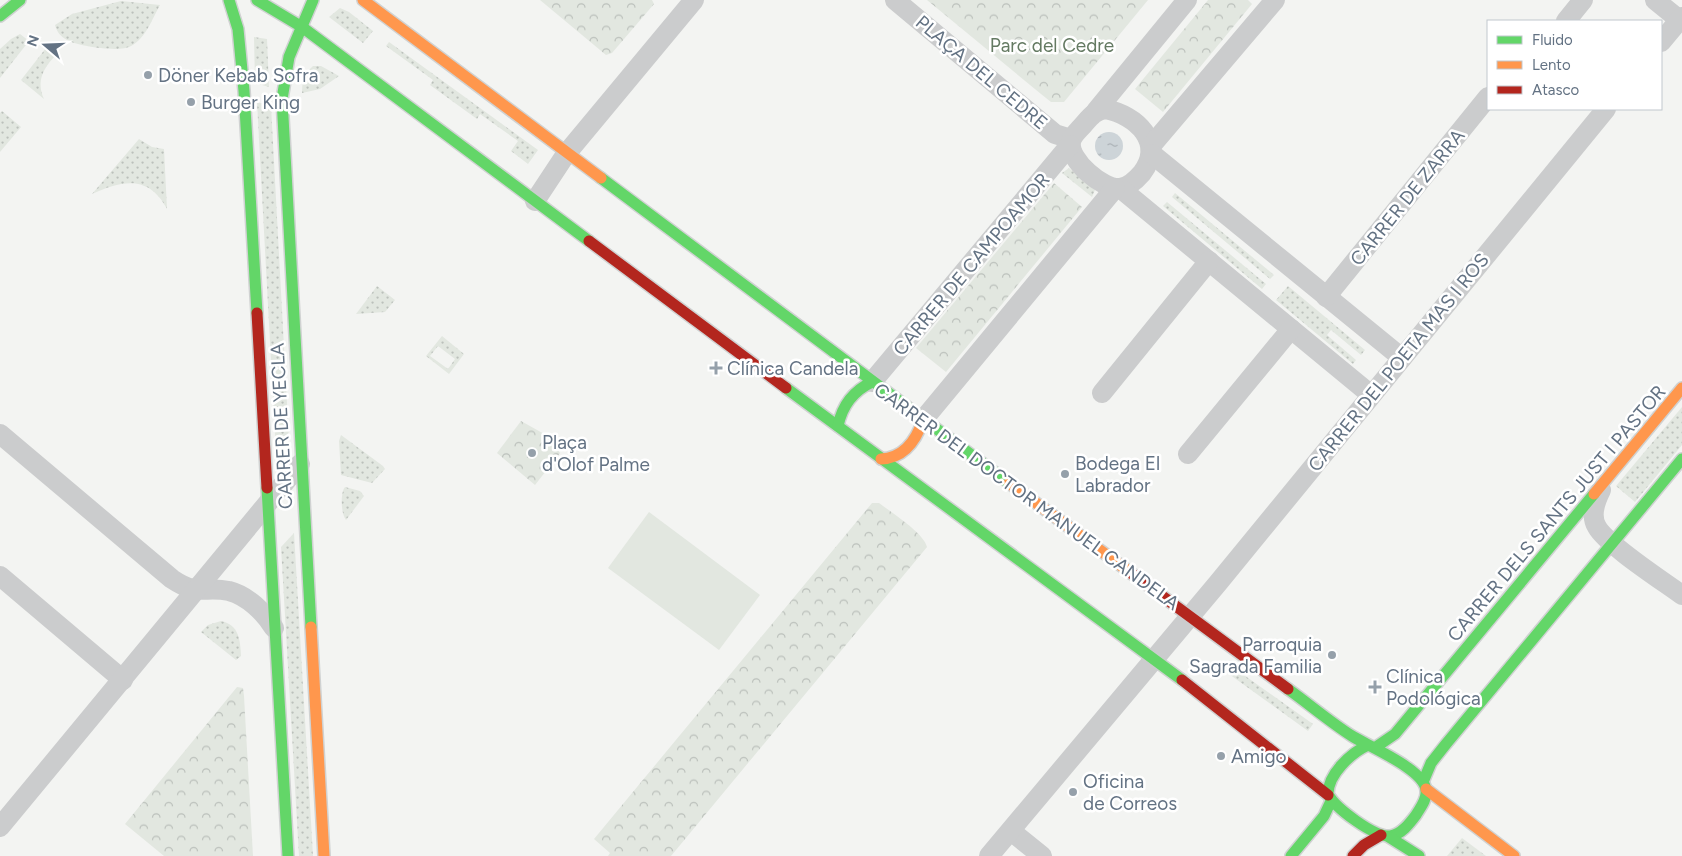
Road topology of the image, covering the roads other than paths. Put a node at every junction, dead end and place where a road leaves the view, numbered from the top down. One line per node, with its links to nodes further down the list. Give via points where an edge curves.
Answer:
1 (20, 0): 12 (main road)
2 (229, 0): 41 (main road, CARRER DE YECLA, via 238,29 244,91)
3 (256, 0): 15 (main road)
4 (313, 0): 15 (main road, CARRER DE YECLA)
5 (363, 0): 22 (main road, CARRER DEL DOCTOR MANUEL CANDELA)
6 (694, 0): 22 (street)
7 (895, 0): 20 (street, PLAÇA DEL CEDRE, via 1055,134)
8 (1186, 0): 19 (street)
9 (1275, 0): 21 (street)
10 (1583, 0): 13 (street)
11 (1655, 0): 14 (street)
12 (0, 16)
13 (1567, 20)
14 (1681, 20): 16 (street)
15 (302, 27): 24 (main road); 39 (main road, CARRER DE YECLA, via 290,57 282,99)
16 (1662, 41)
17 (1487, 99): 26 (street, CARRER DE ZARRA)
18 (1605, 110): 28 (street, CARRER DEL POETA MAS I ROS)
19 (1096, 111): 20 (street); 21 (street, via 1105,109 1123,115 1144,132)
20 (1071, 142): 23 (street, via 1074,158 1079,164 1105,184); 29 (street, CARRER DE CAMPOAMOR)
21 (1152, 150): 23 (street, via 1148,166 1139,177); 26 (street)
22 (566, 154): 24 (street); 29 (main road, CARRER DEL DOCTOR MANUEL CANDELA)
23 (1118, 188): 25 (street); 33 (street)
24 (535, 201): 34 (main road)
25 (1209, 261): 27 (street); 31 (street)
26 (1326, 297): 28 (street)
27 (1291, 328): 32 (street); 36 (street)
28 (1402, 358): 32 (street, CARRER DEL POETA MAS I ROS)
29 (872, 382): 33 (main road, CARRER DEL DOCTOR MANUEL CANDELA); 34 (main road, via 854,393 839,415)
30 (1682, 388): 40 (main road, CARRER DELS SANTS JUST I PASTOR)
31 (1102, 393)
32 (1370, 394): 46 (street, CARRER DEL POETA MAS I ROS)
33 (923, 420): 37 (main road, via 920,430 902,455 892,460); 46 (main road, CARRER DEL DOCTOR MANUEL CANDELA)
34 (838, 426): 37 (main road)
35 (0, 434): 44 (street, via 172,579)
36 (1188, 454)
37 (881, 459): 48 (main road)
38 (1682, 459): 42 (main road)
39 (300, 464): 41 (street); 57 (main road, CARRER DE YECLA)
40 (1604, 483): 42 (street, via 1597,496 1594,519); 50 (main road, CARRER DELS SANTS JUST I PASTOR, via 1395,734)
41 (266, 504): 44 (street); 47 (main road, CARRER DE YECLA)
42 (1611, 542): 45 (street); 51 (main road, via 1431,763)
43 (0, 576): 49 (street)
44 (195, 591): 47 (street, via 230,592 266,614); 49 (street)
45 (1682, 595)
46 (1189, 615): 48 (street, CARRER DEL POETA MAS I ROS); 50 (main road, CARRER DEL DOCTOR MANUEL CANDELA, via 1352,736)
47 (274, 628): 56 (main road, CARRER DE YECLA)
48 (1152, 659): 52 (main road); 54 (street)
49 (122, 680): 53 (street)
50 (1372, 746): 51 (main road); 52 (main road, via 1352,754 1343,763 1330,786)
51 (1424, 785): 55 (main road, via 1424,801 1413,820 1398,833); 63 (main road)
52 (1330, 798): 55 (main road); 60 (main road, via 1324,816)
53 (0, 827)
54 (1011, 831): 58 (street); 59 (street)
55 (1385, 836): 61 (main road, via 1364,845); 62 (main road)
56 (288, 856)
57 (324, 856)
58 (990, 856)
59 (1042, 856)
60 (1291, 856)
61 (1353, 856)
62 (1419, 856)
63 (1514, 856)

